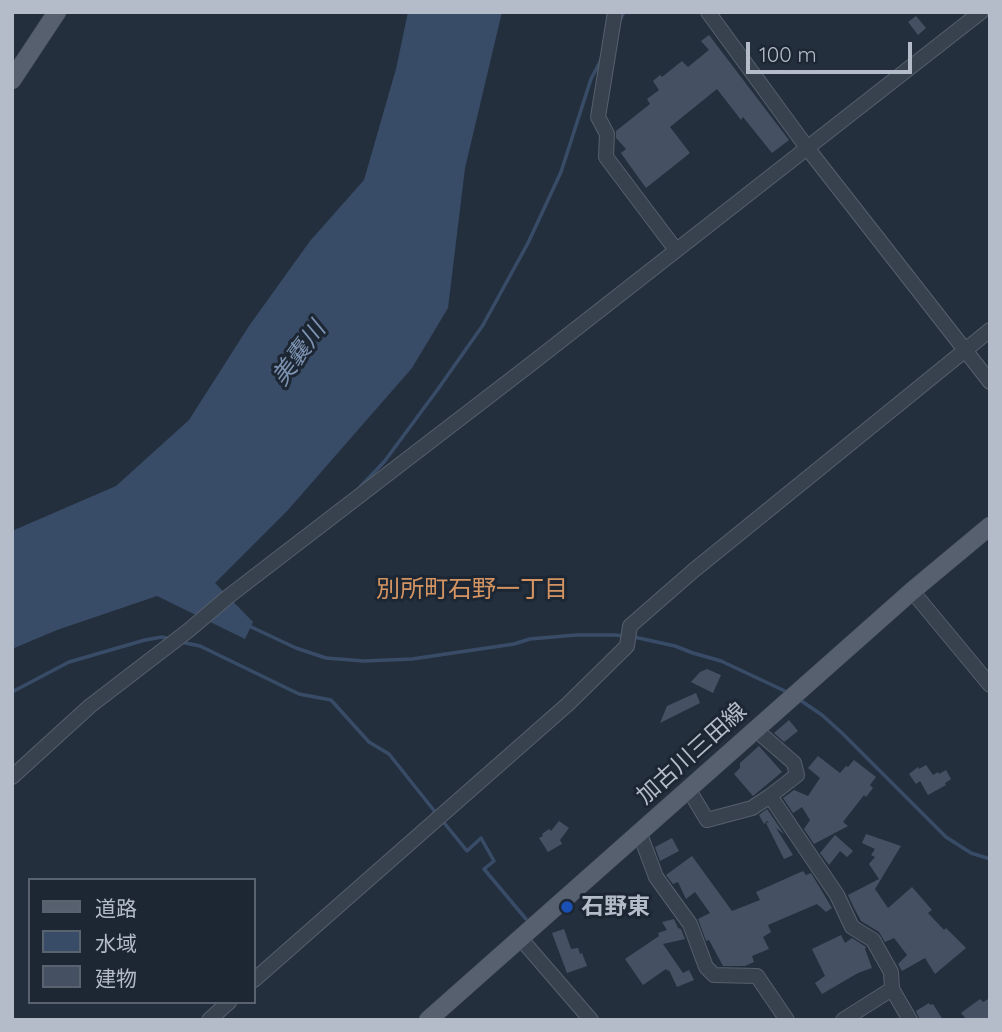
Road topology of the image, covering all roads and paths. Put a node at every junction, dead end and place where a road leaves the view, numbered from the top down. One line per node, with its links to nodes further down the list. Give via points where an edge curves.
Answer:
1 (57, 12): 5 (main road)
2 (615, 12): 7 (street, via 598,117 607,134 606,157)
3 (709, 12): 6 (street)
4 (981, 12): 6 (street)
5 (12, 80)
6 (808, 149): 7 (street); 9 (street)
7 (676, 250): 15 (street, via 90,706)
8 (990, 330): 9 (street)
9 (965, 350): 10 (street); 20 (street, via 629,626 627,646 568,704)
10 (990, 382)
11 (990, 526): 12 (main road, 加古川三田線)
12 (912, 592): 13 (street); 14 (main road, 加古川三田線)
13 (990, 684)
14 (756, 730): 16 (main road, 加古川三田線); 17 (street, via 794,763 797,775)
15 (12, 777)
16 (689, 790): 17 (street, via 707,820 752,808); 18 (main road, 加古川三田線)
17 (770, 796): 21 (street, via 838,895 852,927 873,940 891,972)
18 (640, 834): 19 (main road, 加古川三田線); 26 (street, via 656,877 690,924 706,967 714,975 757,976)
19 (521, 939): 24 (main road, 加古川三田線); 25 (street)
20 (256, 978)
21 (892, 989): 27 (street); 28 (street)
22 (227, 1004): 23 (street)
23 (209, 1020)
24 (428, 1020)
25 (592, 1020)
26 (787, 1020)
27 (843, 1020)
28 (911, 1020)

